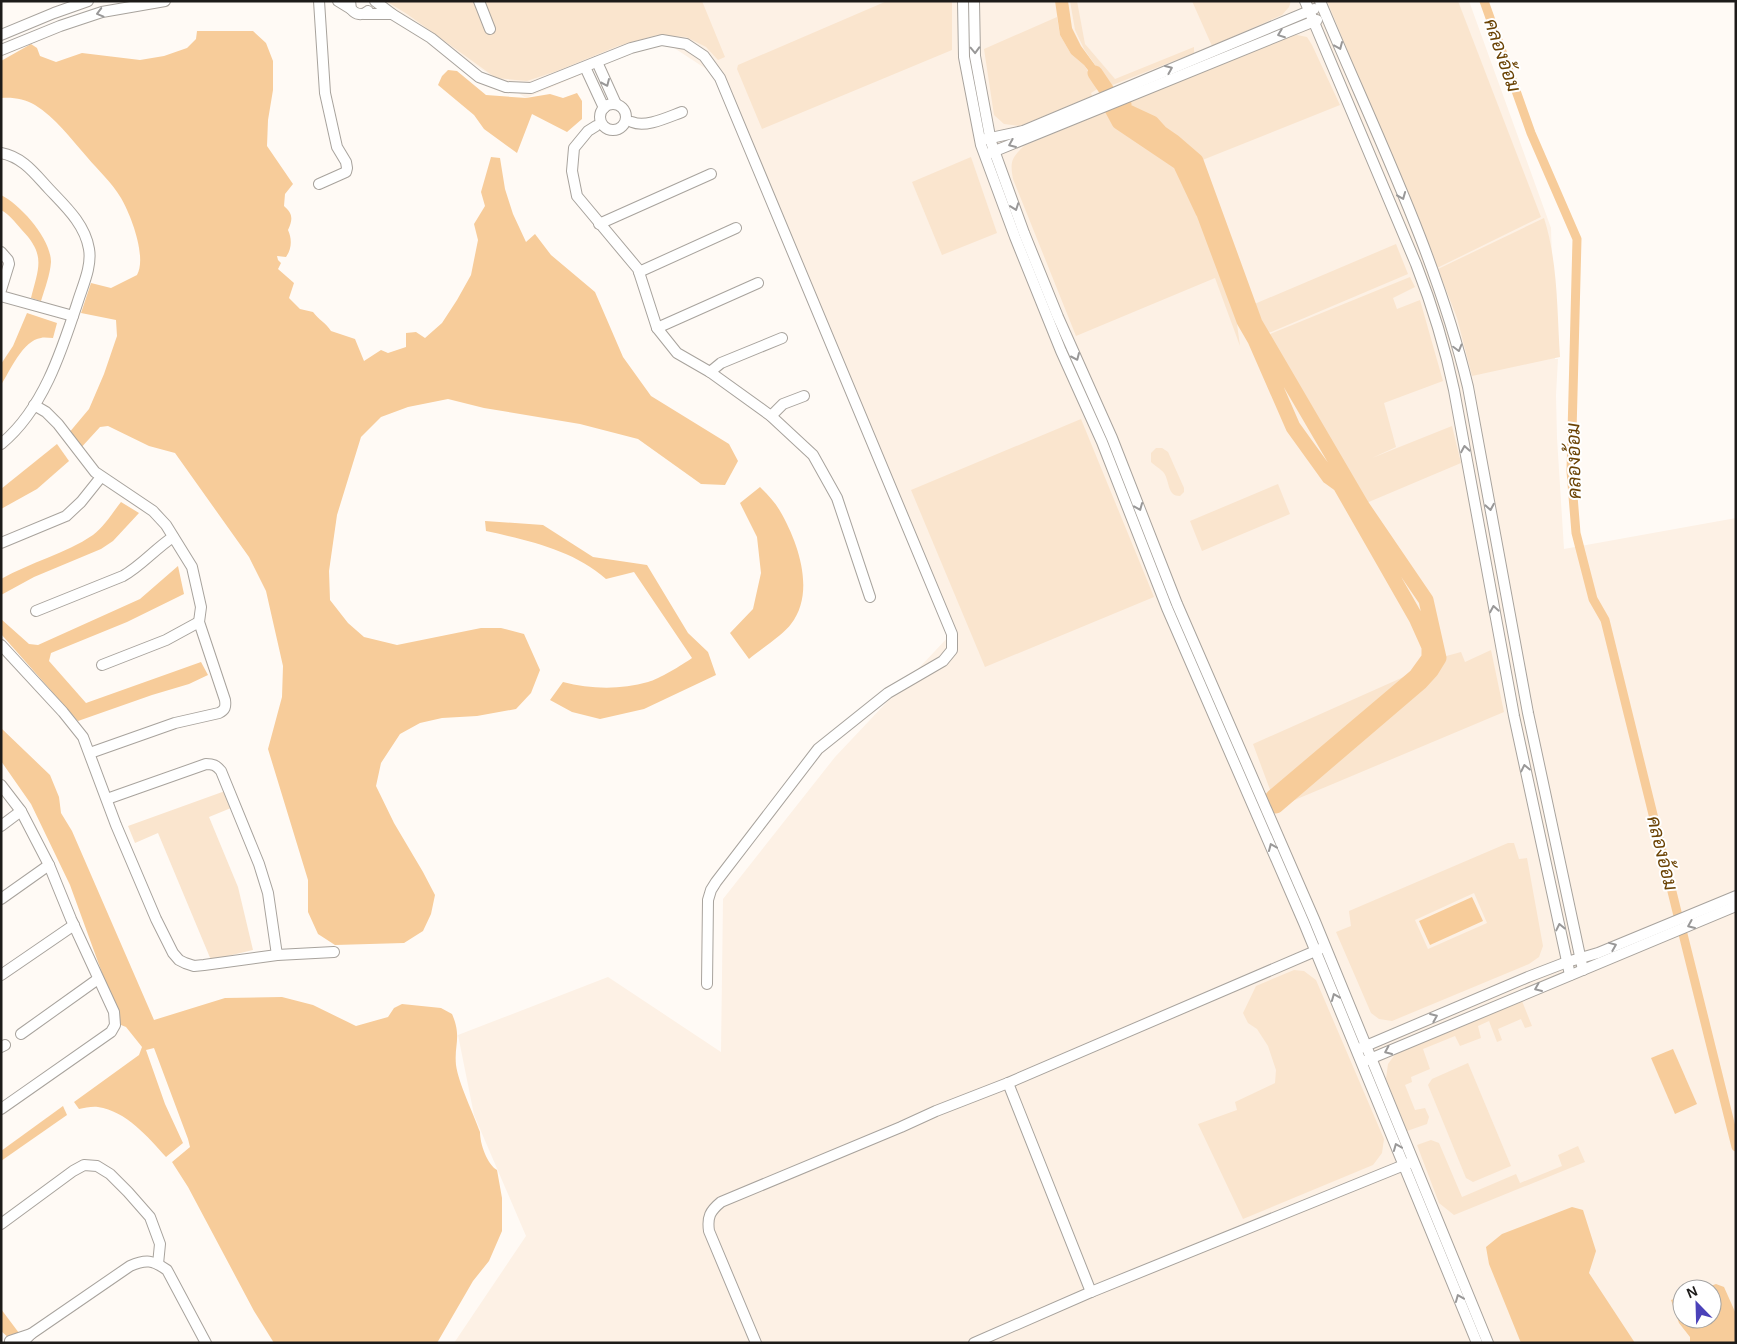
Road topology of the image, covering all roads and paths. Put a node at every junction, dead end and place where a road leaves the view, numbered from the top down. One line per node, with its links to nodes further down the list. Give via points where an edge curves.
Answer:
1 (88, 1): 18 (street)
2 (165, 1): 9 (street)
3 (319, 1): 31 (street, via 325,94 337,147 347,168 346,172)
4 (338, 1): 12 (street)
5 (373, 1): 14 (street); 15 (street)
6 (479, 1): 17 (street)
7 (963, 1): 27 (street, via 964,58)
8 (974, 1): 27 (street, one-way to 27, via 975,56)
9 (154, 2): 11 (street)
10 (1320, 3): 13 (street); 16 (street)
11 (133, 4): 19 (street, one-way to 19, via 60,26)
12 (351, 5): 14 (street, via 357,14)
13 (1309, 11): 16 (street); 22 (street); 69 (street, one-way to 13, via 1514,716 1445,350 1416,264)
14 (364, 14): 15 (street)
15 (392, 14): 21 (street, via 431,38 480,77 506,87 531,88)
16 (1326, 16): 68 (street, one-way to 68, via 1423,246 1458,347)
17 (490, 29)
18 (1, 35)
19 (1, 50)
20 (597, 62): 21 (street); 23 (street, one-way to 23); 74 (street, via 662,40 686,44 704,56 720,78 952,634 952,650 943,661 888,693 818,749 711,890 708,900)
21 (585, 67): 25 (street)
22 (1103, 102): 27 (street, via 1022,131); 29 (street, one-way to 29)
23 (616, 104): 25 (street, via 611,104); 26 (street, via 623,109)
24 (682, 112): 26 (street, via 646,123)
25 (600, 117): 26 (street, via 607,128 615,130); 32 (street, via 574,148 572,171 577,196)
26 (627, 120)
27 (985, 139): 29 (street)
28 (1, 153): 39 (street, via 21,160 30,168 74,217 85,236 89,260)
29 (990, 153): 65 (street, via 1112,438 1177,604)
30 (711, 174): 32 (street)
31 (319, 184)
32 (599, 224): 35 (street)
33 (736, 228): 35 (street)
34 (1, 252): 37 (street, via 9,264)
35 (639, 272): 40 (street)
36 (758, 283): 40 (street)
37 (1, 290)
38 (1, 296): 39 (street)
39 (73, 316): 44 (street, via 61,353)
40 (657, 328): 42 (street, via 677,353)
41 (782, 338): 42 (street, via 721,363)
42 (710, 372): 45 (street)
43 (804, 396): 45 (street, via 783,404)
44 (34, 405): 46 (street); 47 (street, via 46,412 68,435)
45 (771, 416): 50 (street, via 813,456 838,498)
46 (1, 444)
47 (101, 477): 48 (street, via 153,511); 49 (street, via 66,516)
48 (173, 537): 51 (street, via 133,571); 52 (street, via 192,567 201,607)
49 (1, 543)
50 (870, 597)
51 (36, 611)
52 (199, 622): 54 (street, via 166,640); 55 (street, via 226,700 224,710 175,723)
53 (1, 645): 55 (street, via 73,724)
54 (102, 665)
55 (90, 753): 57 (street)
56 (1, 785): 58 (street)
57 (107, 799): 67 (street, via 156,919 179,960 194,966); 67 (street, via 206,764 217,766 259,864 268,893)
58 (21, 811): 59 (street); 60 (street)
59 (1, 826)
60 (49, 865): 62 (street); 64 (street)
61 (1736, 896): 68 (street, one-way to 61)
62 (1, 899)
63 (1736, 906): 70 (street, one-way to 70)
64 (74, 925): 71 (street); 73 (street)
65 (1321, 949): 76 (street); 78 (street)
66 (334, 952): 67 (street)
67 (277, 954)
68 (1579, 958): 69 (street); 70 (street)
69 (1567, 962): 72 (street); 76 (street, one-way to 69)
70 (1583, 970): 72 (street)
71 (1, 975)
72 (1570, 975): 77 (street, one-way to 77)
73 (98, 979): 75 (street); 79 (street, via 114,1012 115,1025 111,1032)
74 (707, 984)
75 (22, 1034)
76 (1361, 1048): 77 (street)
77 (1367, 1061): 80 (street)
78 (1008, 1083): 83 (street); 88 (street, via 721,1202 712,1209 708,1216 709,1231)
79 (1, 1109)
80 (1409, 1163): 83 (street); 90 (street, one-way to 80); 91 (street)
81 (1, 1224): 82 (street, via 84,1164 97,1166 110,1174 150,1217 160,1244)
82 (158, 1264): 84 (street, via 142,1261 130,1266); 87 (street, via 166,1270)
83 (1091, 1292): 89 (street)
84 (31, 1334): 85 (street); 86 (street)
85 (6, 1340)
86 (22, 1343)
87 (206, 1343)
88 (756, 1343)
89 (974, 1343)
90 (1477, 1343)
91 (1488, 1343)

